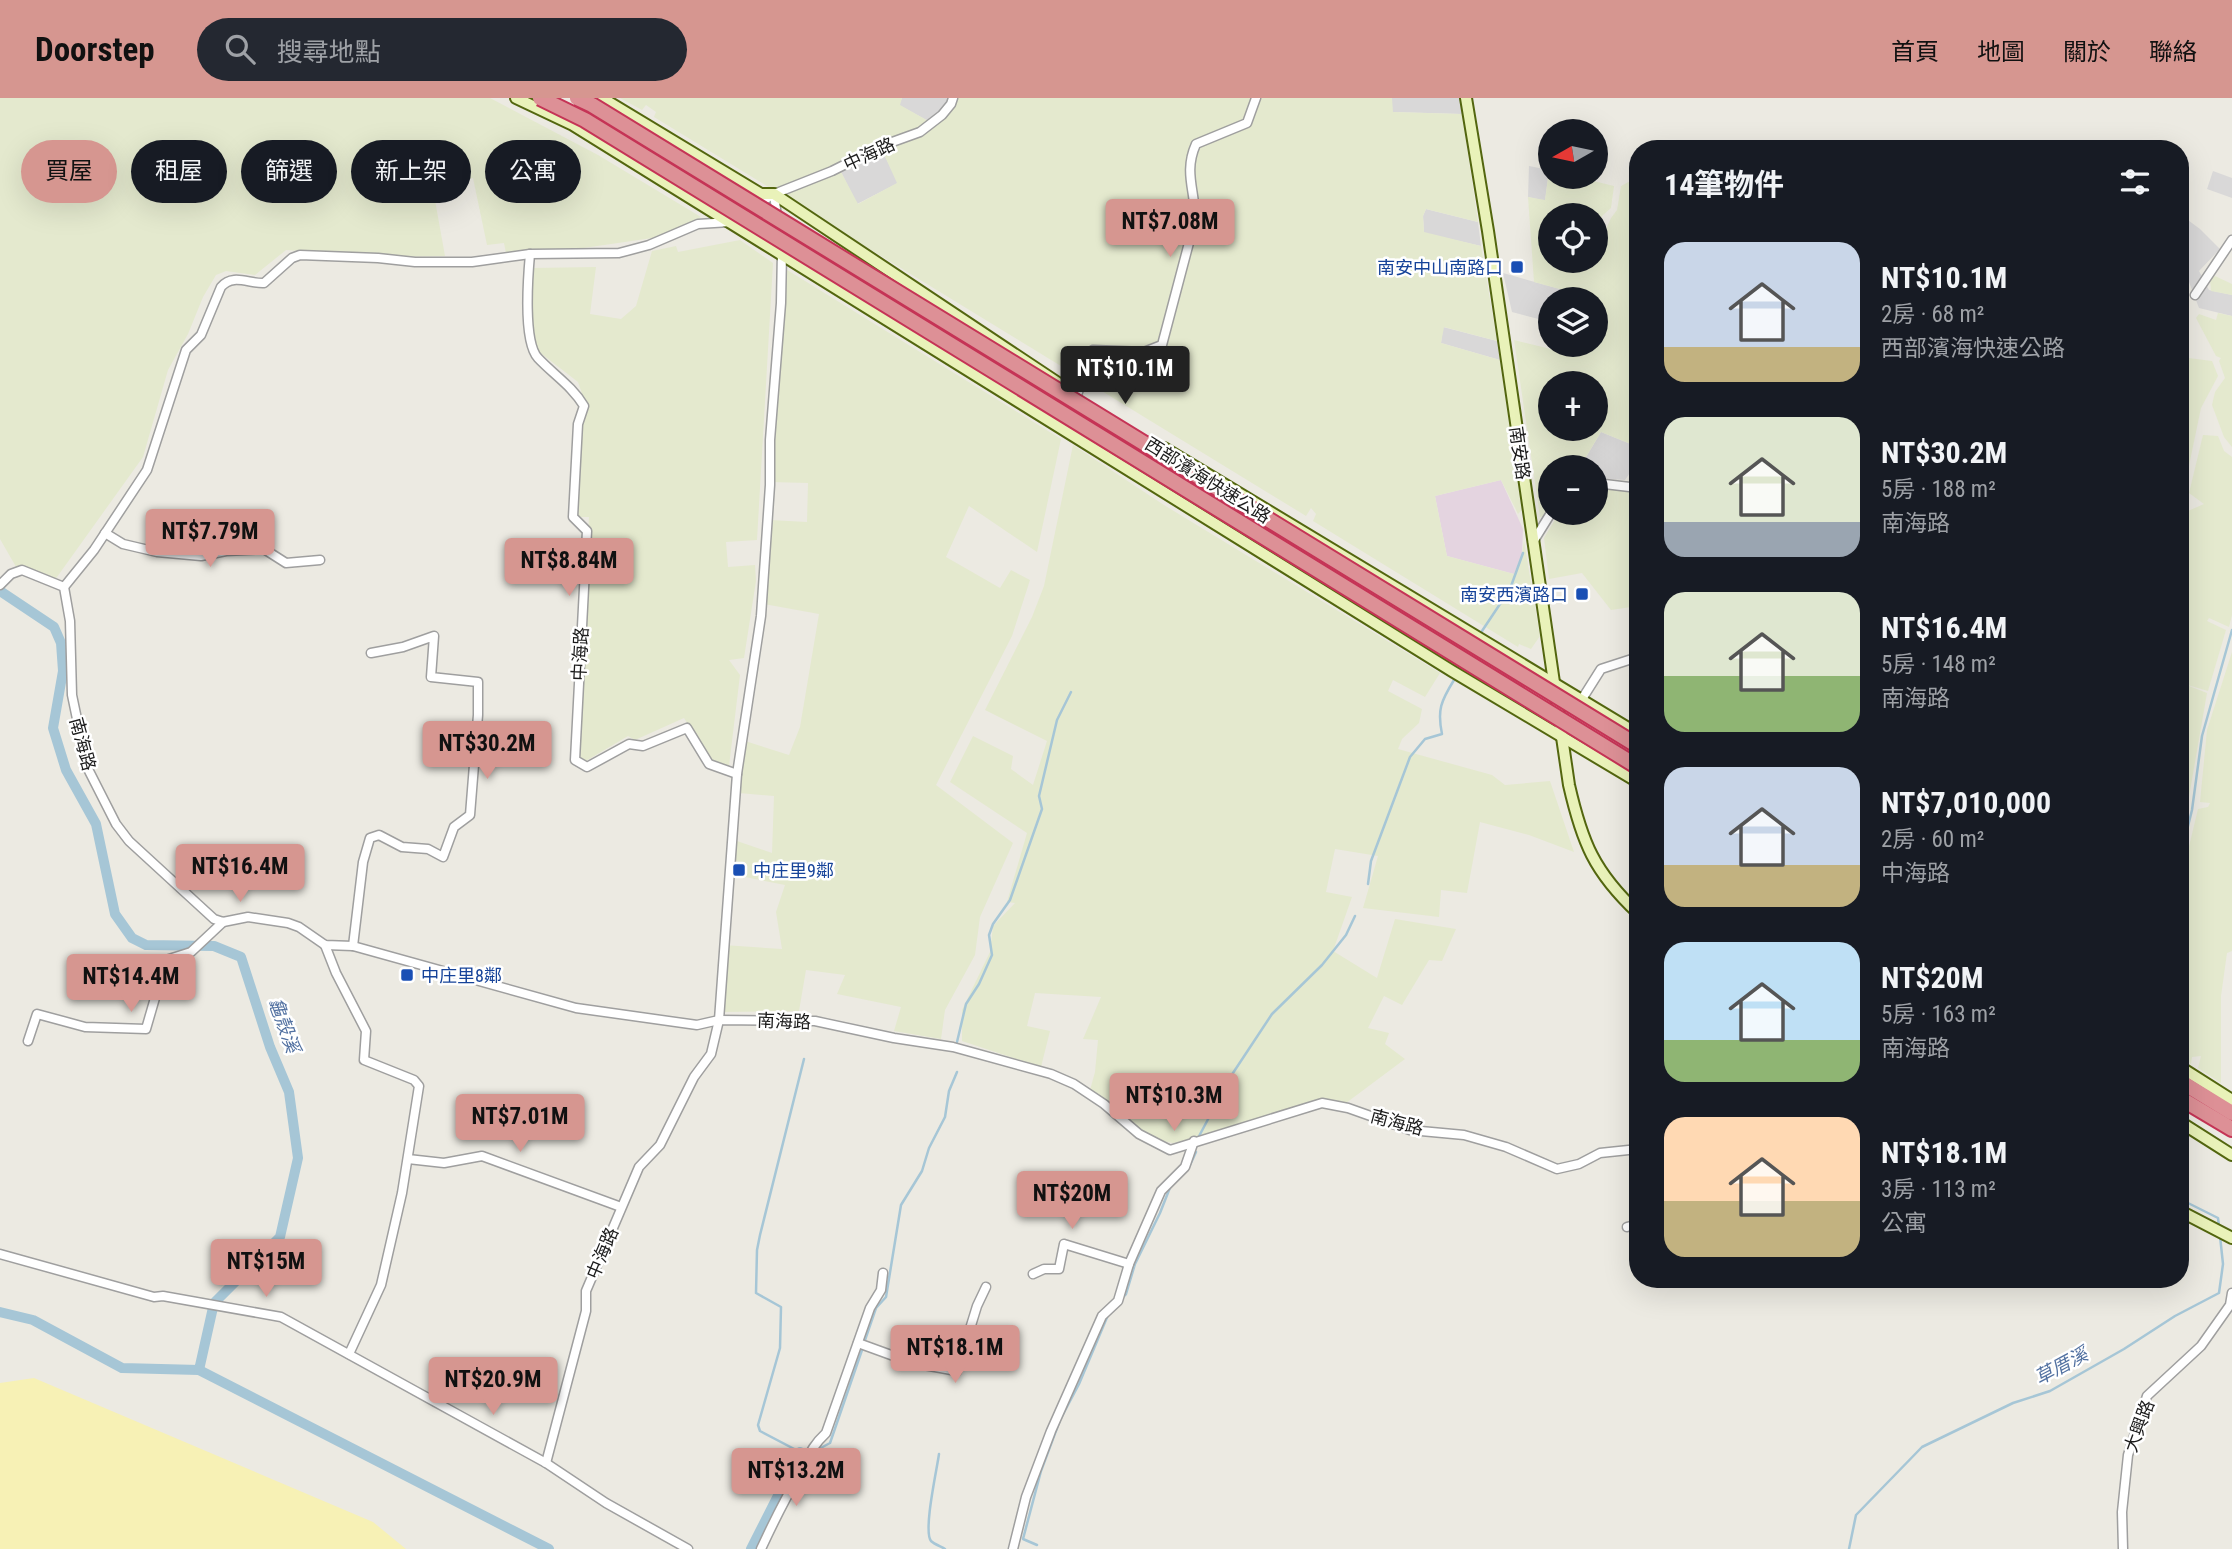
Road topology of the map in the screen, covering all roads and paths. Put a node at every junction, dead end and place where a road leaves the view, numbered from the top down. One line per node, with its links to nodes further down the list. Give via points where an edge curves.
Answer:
1 (516, 98): 9 (street, via 573,125)
2 (540, 98): 30 (highway, 西部濱海快速公路, bridge, via 585,120)
3 (577, 98): 29 (highway, 西部濱海快速公路, bridge)
4 (602, 98): 8 (street, via 761,194)
5 (953, 98): 8 (street, 中海路, via 942,115 920,132)
6 (1256, 98): 14 (street, via 1247,123 1196,144 1193,151 1189,183 1195,220 1162,345 1144,352 1093,350)
7 (1466, 98): 19 (street, 南安路)
8 (774, 194): 9 (street, 中海路); 12 (street, 中海路); 14 (street)
9 (730, 222): 11 (street, 中海路, via 698,224 619,253); 12 (street)
10 (2232, 240): 13 (street)
11 (530, 254): 18 (street, 中海路, via 472,262 300,255 264,283 226,281 201,335 186,350 147,470); 31 (street, 中海路, via 526,306 535,355 584,406 578,424 573,517 587,531 575,760 587,766 629,744 643,746 687,728 709,764)
12 (783, 255): 28 (street); 31 (street, 中海路, via 761,616)
13 (2194, 295)
14 (1077, 395): 25 (street)
15 (1608, 484): 16 (street)
16 (1629, 487)
17 (1544, 525): 19 (street)
18 (105, 533): 20 (street, via 123,544 157,552 201,556 264,549 286,563); 22 (street, 中海路)
19 (1533, 542): 25 (street, 南安路)
20 (320, 560)
21 (1, 584): 22 (street, via 22,570)
22 (65, 587): 34 (street, 南海路, via 72,695 86,767 129,841 206,914)
23 (371, 653): 36 (street, via 434,636 431,677 478,682 478,715 470,815 454,827 443,857 428,849 402,847 379,835 370,838)
24 (1629, 660): 26 (street, via 1601,669)
25 (1553, 684): 26 (street); 28 (street, 南安路)
26 (1580, 701): 27 (street); 28 (street)
27 (1629, 729)
28 (1560, 735): 32 (street); 33 (street, 南安路, via 1578,826 1593,860)
29 (1629, 740)
30 (1629, 762)
31 (737, 774): 37 (street, 中海路)
32 (1629, 777)
33 (1629, 904)
34 (223, 922): 35 (street, via 248,917 288,923); 38 (street, via 191,952 166,960 146,1029 85,1027 37,1014)
35 (325, 945): 36 (street, 南海路); 49 (street, via 366,1031 364,1060 419,1086)
36 (353, 946): 37 (street, 南海路, via 576,1008 697,1025)
37 (719, 1020): 46 (street, 南海路, via 815,1021 953,1047 1074,1084 1139,1134 1170,1150); 50 (street, 中海路, via 710,1054 660,1146 639,1167)
38 (28, 1041)
39 (2189, 1074): 41 (street)
40 (2189, 1087): 43 (highway)
41 (2232, 1100)
42 (2189, 1103): 45 (highway)
43 (2232, 1113)
44 (2189, 1128): 48 (street)
45 (2232, 1129)
46 (1194, 1141): 47 (street, 南海路, via 1322,1103 1410,1129 1464,1135 1557,1169 1601,1153); 54 (street, via 1185,1167 1161,1191)
47 (1629, 1150)
48 (2232, 1155)
49 (408, 1159): 50 (street, 中海路, via 444,1163 482,1156); 60 (street, via 381,1285)
50 (621, 1207): 61 (street, 中海路, via 586,1291 586,1311)
51 (2189, 1216): 52 (street)
52 (2232, 1238)
53 (0, 1254): 60 (street, via 154,1297 281,1317)
54 (1129, 1264): 56 (street, via 1064,1244 1059,1269); 64 (street, via 1118,1301 1101,1316 1051,1431 1026,1497)
55 (883, 1273): 59 (street, via 881,1290)
56 (1033, 1274)
57 (986, 1287): 59 (street, via 957,1370 912,1363)
58 (2232, 1293): 65 (street, 大興路, via 2230,1305 2201,1346 2147,1396 2127,1455)
59 (858, 1343): 63 (street, via 826,1433 814,1444)
60 (349, 1354): 61 (street)
61 (546, 1463): 62 (street)
62 (688, 1549)
63 (761, 1549)
64 (1013, 1549)
65 (2123, 1549)

